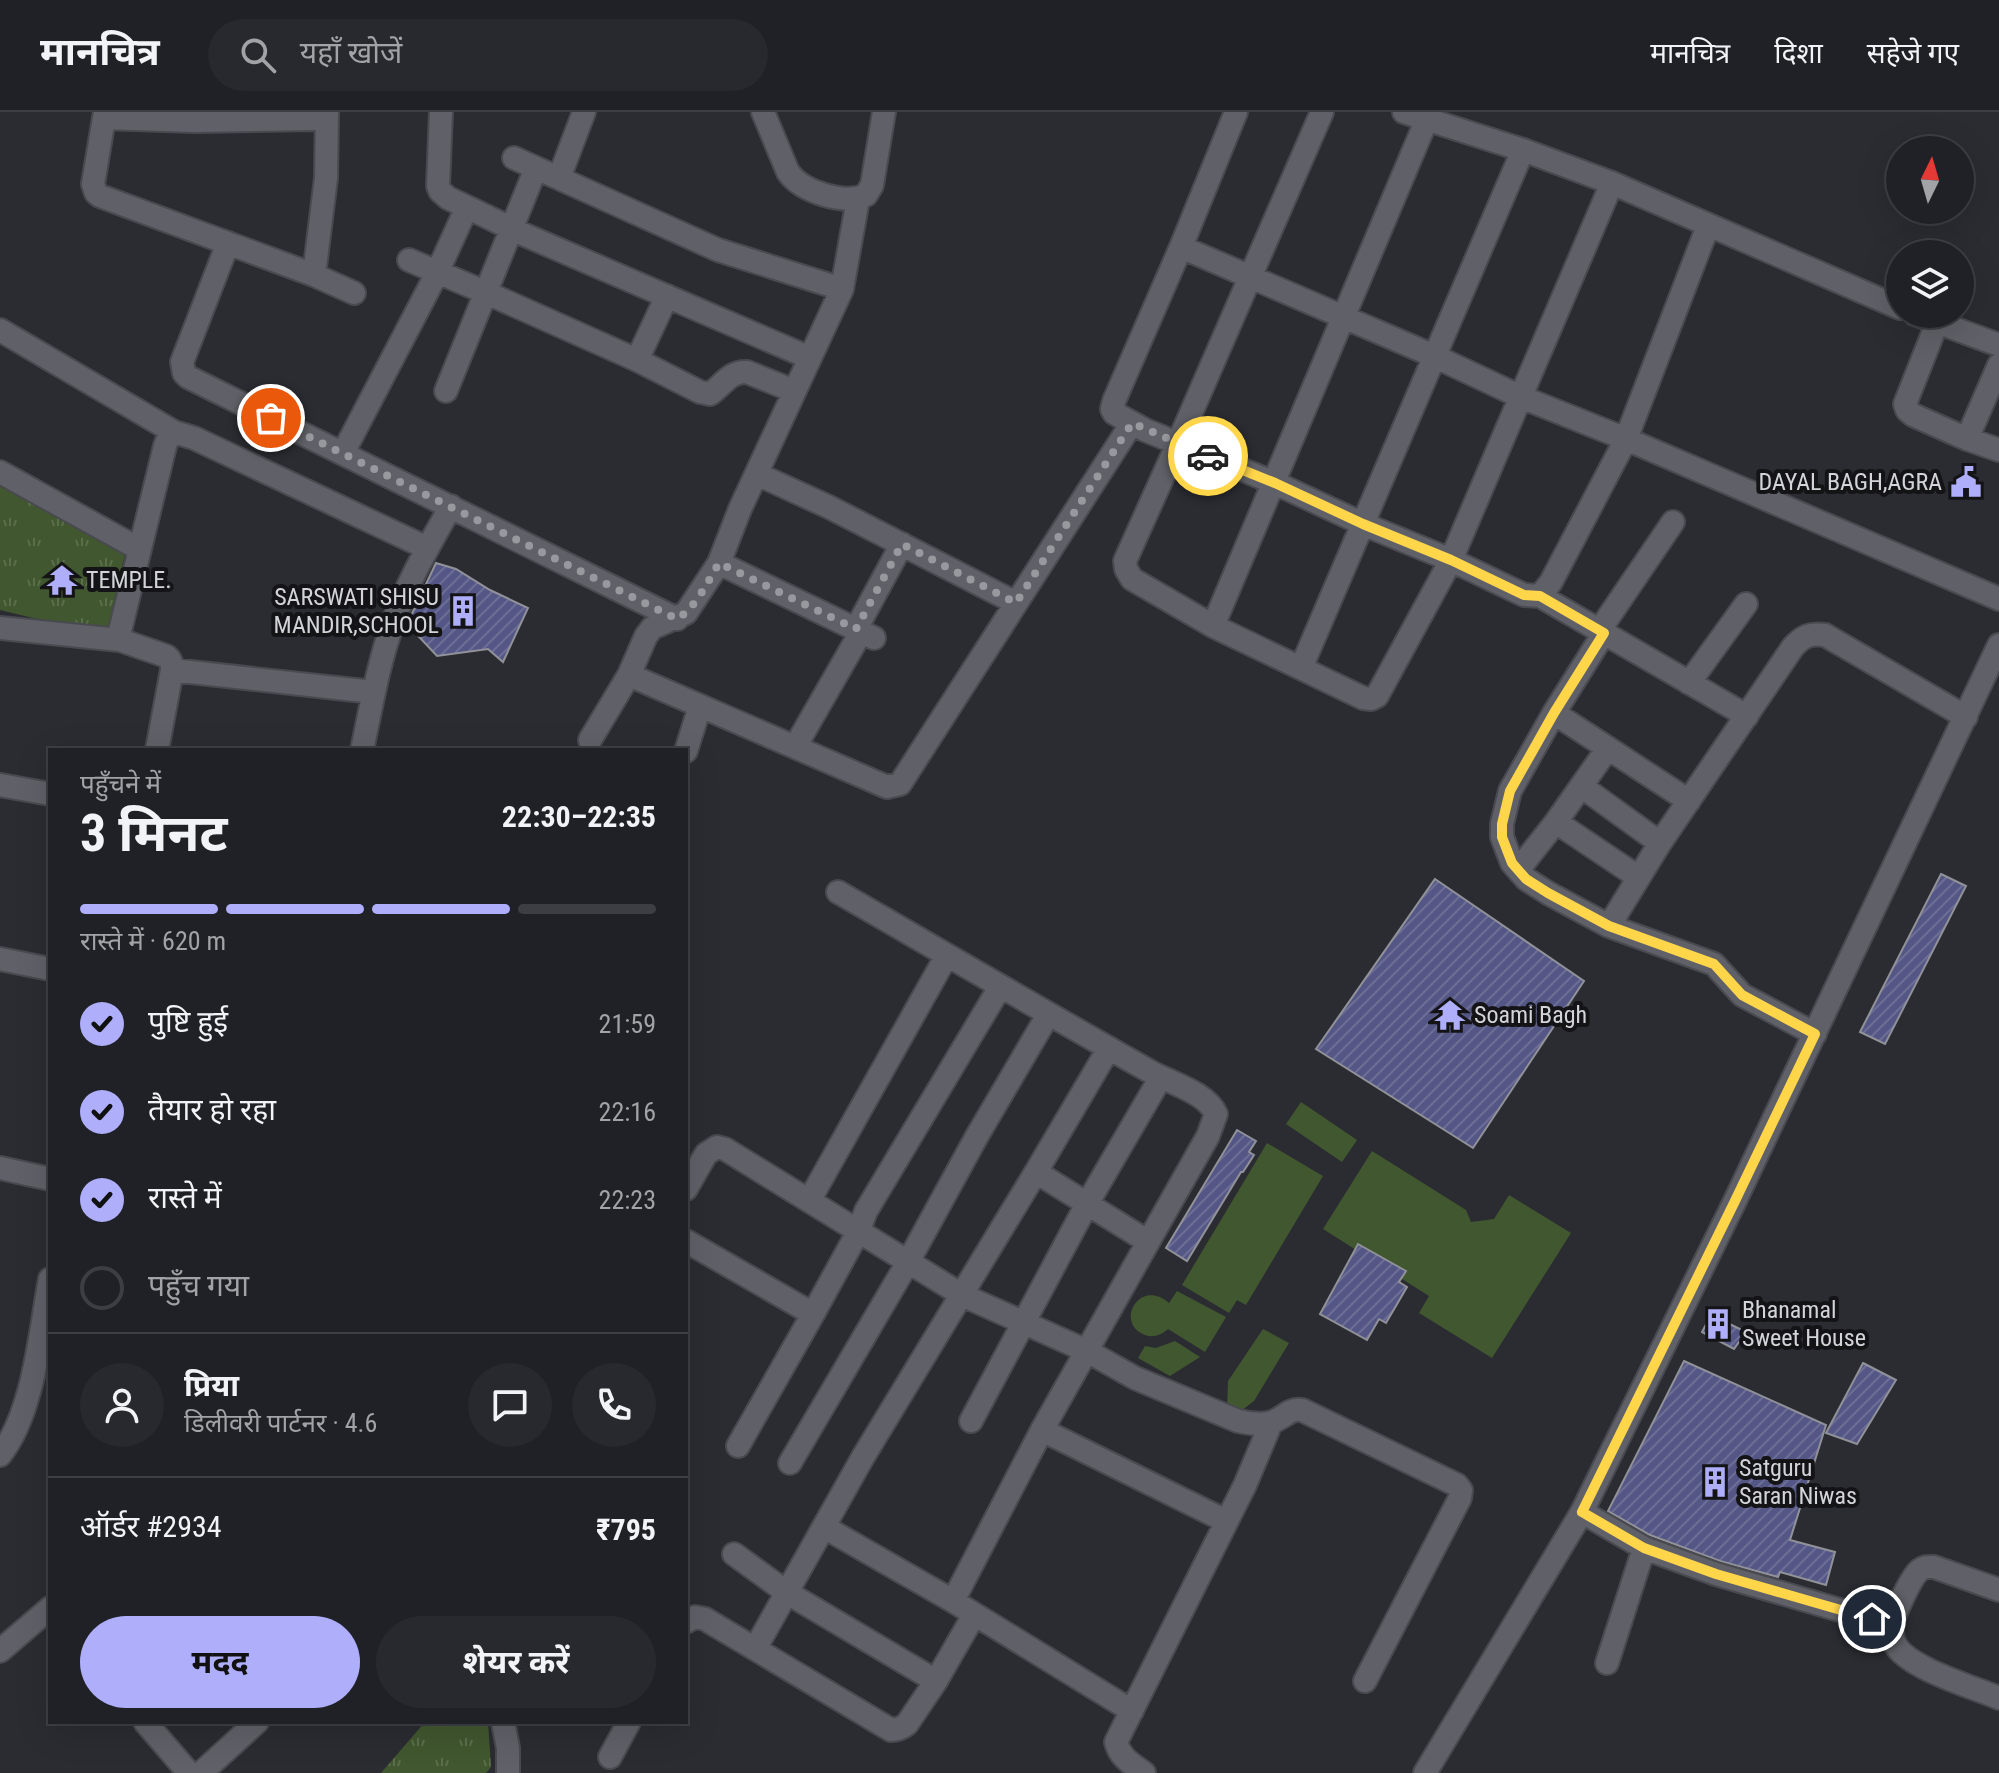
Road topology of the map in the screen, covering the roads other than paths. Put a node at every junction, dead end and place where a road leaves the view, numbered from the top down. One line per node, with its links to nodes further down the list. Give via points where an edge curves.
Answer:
1 (327, 112): 9 (street, via 314,119 195,121); 24 (street, via 326,178)
2 (441, 112): 17 (street, via 438,186)
3 (584, 112): 14 (street)
4 (763, 112): 16 (street, via 794,180 832,197)
5 (884, 112): 16 (street, via 872,185)
6 (1236, 112): 21 (street)
7 (1322, 112): 25 (street)
8 (1404, 112): 10 (street)
9 (105, 115): 20 (street, via 93,184 96,193)
10 (1427, 119): 11 (street); 31 (street)
11 (1523, 150): 15 (street); 36 (street)
12 (514, 158): 13 (street)
13 (536, 168): 14 (street); 19 (street)
14 (559, 178): 26 (street, via 718,250)
15 (1612, 183): 18 (street); 42 (street)
16 (858, 199): 26 (street)
17 (467, 207): 19 (street); 23 (street)
18 (1708, 226): 30 (street); 45 (street)
19 (512, 229): 28 (street); 29 (street)
20 (228, 243): 24 (street); 49 (street, via 182,362 184,373)
21 (1181, 247): 25 (street); 43 (street, via 1112,405 1114,413)
22 (409, 260): 23 (street)
23 (437, 273): 28 (street); 49 (street)
24 (314, 275): 27 (street)
25 (1250, 276): 31 (street); 47 (street)
26 (842, 289): 37 (street)
27 (354, 293)
28 (487, 293): 38 (street); 40 (street)
29 (667, 296): 37 (street); 38 (street)
30 (1886, 302)
31 (1344, 317): 36 (street); 52 (street)
32 (1935, 328): 46 (street, via 1905,404 1913,415)
33 (1951, 328): 35 (street)
34 (0, 330): 44 (street)
35 (1999, 345)
36 (1434, 356): 42 (street); 55 (street)
37 (810, 358): 41 (street)
38 (637, 360): 41 (street, via 710,394 739,372)
39 (1999, 365): 46 (street)
40 (446, 391)
41 (794, 391): 51 (street)
42 (1521, 397): 45 (street); 59 (street)
43 (1132, 423): 47 (street); 63 (street)
44 (174, 432): 57 (street); 58 (street, via 165,446)
45 (1626, 439): 61 (street); 62 (street)
46 (1967, 439): 48 (street)
47 (1178, 443): 52 (street); 66 (street, via 1126,569 1132,579)
48 (1999, 450)
49 (343, 453): 53 (street)
50 (0, 472): 58 (street)
51 (757, 474): 56 (street); 60 (street)
52 (1275, 483): 55 (street); 66 (street)
53 (451, 506): 57 (street); 65 (street)
54 (1673, 522): 68 (street)
55 (1363, 524): 59 (street); 72 (street)
56 (902, 544): 63 (street); 69 (street)
57 (427, 548): 76 (street, via 393,622)
58 (139, 549): 70 (street)
59 (1451, 560): 61 (street, via 1524,595); 72 (street, via 1374,698 1363,698)
60 (719, 563): 65 (street, via 693,605); 69 (street)
61 (1540, 596): 68 (street)
62 (1999, 599)
63 (1016, 603): 82 (street, via 900,784 887,787)
64 (1746, 604): 75 (street)
65 (677, 619): 74 (street, via 652,628)
66 (1213, 626): 72 (street)
67 (0, 628): 70 (street)
68 (1602, 632): 75 (street); 78 (street)
69 (864, 633): 82 (street)
70 (120, 640): 73 (street, via 166,656)
71 (1999, 645): 80 (street)
72 (1301, 668)
73 (172, 670): 76 (street); 83 (street)
74 (629, 675): 77 (street); 81 (street)
75 (1689, 683): 79 (street)
76 (373, 692): 84 (street)
77 (700, 706): 82 (street); 85 (street)
78 (1554, 713): 86 (street); 93 (street, via 1505,804 1502,837)
79 (1747, 716): 80 (street, via 1793,647 1814,633); 90 (street)
80 (1966, 717): 102 (street)
81 (590, 740)
82 (795, 747)
83 (157, 748)
84 (362, 748)
85 (687, 748)
86 (1608, 748): 88 (street); 90 (street)
87 (0, 785): 89 (street)
88 (1581, 786): 91 (street); 92 (street)
89 (48, 794)
90 (1689, 801): 92 (street)
91 (1556, 822): 93 (street); 94 (street)
92 (1660, 843): 94 (street)
93 (1518, 870): 96 (street)
94 (1638, 877): 96 (street)
95 (838, 892): 97 (street)
96 (1609, 926): 102 (street, via 1714,964 1742,995)
97 (947, 955): 100 (street); 109 (street)
98 (0, 959): 99 (street)
99 (48, 969)
100 (1000, 987): 101 (street); 111 (street)
101 (1048, 1015): 103 (street); 114 (street)
102 (1815, 1034): 126 (street)
103 (1109, 1048): 104 (street); 106 (street)
104 (1161, 1077): 110 (street); 112 (street, via 1206,1099 1216,1114)
105 (0, 1168): 107 (street)
106 (1036, 1172): 110 (street); 116 (street)
107 (48, 1179)
108 (688, 1186): 109 (street, via 706,1154 717,1147)
109 (809, 1201): 111 (street)
110 (1087, 1204): 112 (street); 118 (street)
111 (858, 1232): 114 (street); 117 (street)
112 (1147, 1241): 119 (street)
113 (688, 1242): 117 (street)
114 (908, 1262): 116 (street); 125 (street)
115 (48, 1289): 124 (street, via 28,1393 14,1434)
116 (962, 1295): 118 (street); 128 (street)
117 (813, 1314): 123 (street)
118 (1024, 1323): 119 (street); 120 (street)
119 (1087, 1351): 121 (street, via 1135,1378 1238,1421); 122 (street)
120 (971, 1421)
121 (1271, 1423): 127 (street); 142 (street, via 1302,1410 1461,1490)
122 (1042, 1430): 127 (street); 133 (street)
123 (738, 1446)
124 (0, 1455)
125 (790, 1463)
126 (1582, 1512): 129 (street); 154 (street)
127 (1226, 1521): 144 (street)
128 (824, 1527): 132 (street); 133 (street)
129 (1644, 1548): 137 (street); 140 (street)
130 (734, 1554): 132 (street)
131 (1999, 1590): 137 (street, via 1924,1568)
132 (786, 1592): 138 (street); 141 (street)
133 (953, 1601): 135 (street)
134 (48, 1610): 139 (street)
135 (974, 1615): 141 (street); 144 (street)
136 (688, 1621): 138 (street, via 701,1618)
137 (1891, 1625): 143 (street, via 1895,1646 1913,1663)
138 (755, 1649): 141 (street, via 891,1730 907,1724)
139 (0, 1651)
140 (1607, 1663)
141 (936, 1681)
142 (1365, 1681)
143 (1999, 1698)
144 (1132, 1711): 153 (street, via 1116,1745 1125,1760)
145 (147, 1724): 150 (street)
146 (255, 1724): 151 (street)
147 (503, 1724): 152 (street)
148 (628, 1724): 149 (street)
149 (610, 1757)
150 (189, 1773)
151 (201, 1773)
152 (508, 1773)
153 (1144, 1773)
154 (1425, 1773)

